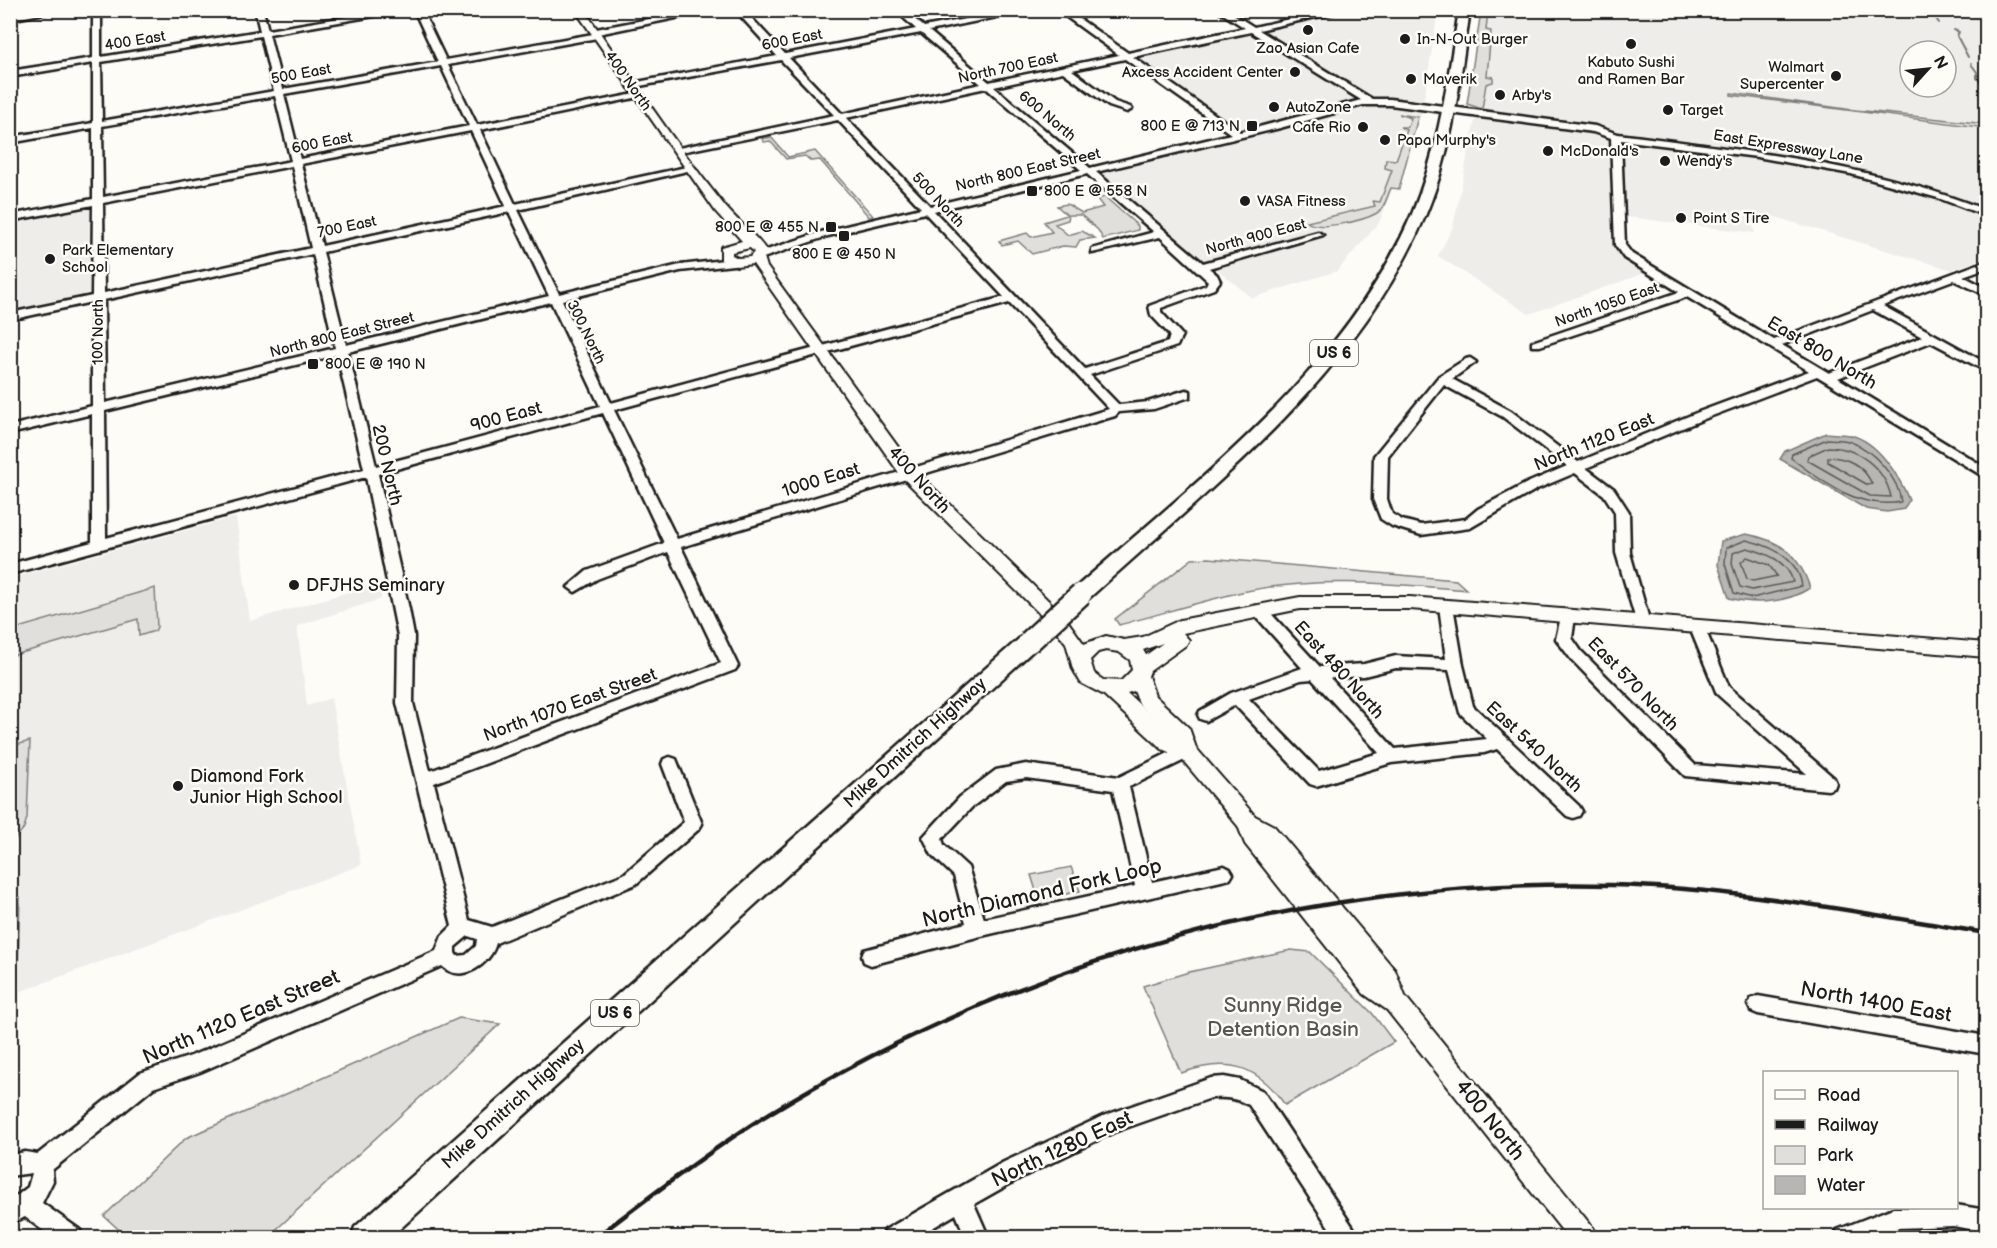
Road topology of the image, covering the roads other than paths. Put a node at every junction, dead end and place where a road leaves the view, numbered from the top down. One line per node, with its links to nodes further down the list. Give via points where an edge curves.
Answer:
1 (56, 10): 15 (street)
2 (97, 10): 22 (street, 100 North)
3 (259, 10): 18 (street, 200 North)
4 (405, 10): 18 (street, 400 East)
5 (418, 10): 23 (street, 300 North)
6 (579, 10): 19 (main road, 400 North)
7 (711, 10): 19 (street, 500 East)
8 (739, 10): 20 (street, 500 North)
9 (899, 10): 16 (street, 600 North)
10 (1027, 10): 16 (street, 600 East)
11 (1061, 10): 21 (street)
12 (1221, 10): 17 (street)
13 (1343, 10): 17 (street, North 700 East)
14 (1465, 10): 38 (highway, US 6)
15 (10, 18)
16 (922, 30): 20 (street, 600 East); 27 (street, 600 North)
17 (1252, 30): 21 (street, North 700 East); 24 (street)
18 (264, 33): 22 (street, 400 East); 31 (street, 200 North)
19 (595, 34): 23 (street, 500 East); 28 (main road, 400 North)
20 (784, 57): 28 (street, 600 East); 39 (street, 500 North)
21 (1127, 57): 25 (street, North 700 East); 42 (street)
22 (97, 60): 26 (street, 400 East); 40 (street, 100 North)
23 (444, 63): 31 (street, 500 East); 41 (street, 300 North)
24 (1317, 68): 29 (street); 30 (street)
25 (1066, 70): 27 (street, North 700 East); 36 (street, via 1112,104)
26 (10, 74)
27 (987, 85): 39 (street, North 700 East); 48 (street, 600 North)
28 (632, 86): 32 (main road, 400 North)
29 (1344, 86): 33 (street, via 1356,97); 34 (street)
30 (1361, 91): 34 (street); 35 (street)
31 (279, 92): 40 (street, 500 East); 46 (street, 200 North)
32 (640, 96): 41 (street, 600 East); 45 (main road, 400 North)
33 (1353, 104): 34 (street); 37 (street)
34 (1368, 104): 35 (street); 37 (street); 38 (street, East Expressway Lane)
35 (1401, 104): 38 (street, East Expressway Lane)
36 (1127, 109)
37 (1335, 111): 42 (street, North 800 East Street)
38 (1446, 113): 43 (street, East Expressway Lane, via 1591,137); 135 (highway, Mike Dmitrich Highway / US 6, bridge, via 1420,211 1402,253 1376,296 1325,364 1252,438 1029,642)
39 (840, 117): 45 (street, North 700 East); 52 (street, 500 North)
40 (97, 124): 44 (street, 500 East); 49 (street, 100 North)
41 (475, 129): 46 (street, 600 East); 50 (street, 300 North)
42 (1238, 135): 48 (street, North 800 East Street)
43 (1616, 137): 53 (street, East Expressway Lane, via 1830,166 1935,194); 66 (street, East 800 North, via 1620,244 1638,263)
44 (10, 140)
45 (678, 151): 47 (main road, 400 North)
46 (295, 164): 49 (street, 600 East); 57 (street, 200 North)
47 (691, 169): 50 (street, 700 East); 51 (main road, 400 North)
48 (1089, 171): 52 (street, North 800 East Street); 55 (street, 600 North)
49 (98, 202): 54 (street, 600 East); 67 (street, 100 North)
50 (512, 207): 57 (street, 700 East); 68 (street, 300 North)
51 (720, 209): 59 (main road, 400 North); 60 (main road, via 733,238)
52 (928, 210): 59 (street, North 800 East Street); 69 (street, 500 North)
53 (1986, 213)
54 (10, 218)
55 (1162, 233): 58 (street); 62 (street, 600 North)
56 (1318, 235): 62 (street, North 900 East)
57 (315, 250): 67 (street, 700 East); 75 (street, 200 North)
58 (1096, 250)
59 (756, 251): 60 (main road); 65 (main road, 400 North, via 761,267)
60 (732, 255): 65 (main road); 68 (street, North 800 East Street)
61 (1986, 264): 63 (street)
62 (1202, 267): 79 (street, via 1213,277 1213,284 1155,306 1155,313 1176,335 1176,342)
63 (1954, 276): 64 (street); 70 (street)
64 (1986, 292)
65 (779, 293): 76 (main road, 400 North)
66 (1688, 293): 73 (street, North 1050 East); 74 (street, East 800 North)
67 (98, 298): 71 (street, 700 East); 83 (street, 100 North)
68 (554, 299): 75 (street, North 800 East Street); 84 (street, 300 North)
69 (1010, 299): 76 (street, 900 East); 79 (street, 500 North)
70 (1874, 306): 72 (street); 74 (street)
71 (10, 317)
72 (1931, 338): 78 (street); 80 (street, North 1120 East)
73 (1536, 344)
74 (1773, 344): 80 (street, East 800 North)
75 (340, 351): 83 (street, North 800 East Street); 88 (street, 200 North)
76 (819, 351): 84 (street, 900 East); 89 (main road, 400 North)
77 (1470, 362): 81 (street)
78 (1986, 368)
79 (1084, 373): 85 (street, 500 North)
80 (1823, 375): 87 (street, North 1120 East, via 1700,416); 90 (street, East 800 North)
81 (1443, 379): 87 (street, via 1507,414); 87 (street, North 1120 East, via 1381,456 1380,499 1386,516 1421,530 1470,523 1532,486)
82 (1186, 394): 85 (street, 1000 East, via 1150,406)
83 (98, 409): 86 (street, North 800 East Street); 91 (street, 100 North)
84 (607, 409): 88 (street, 900 East); 92 (street, 300 North)
85 (1116, 409): 89 (street, 1000 East, via 930,470)
86 (10, 430)
87 (1578, 468): 99 (street, via 1609,492 1622,512 1623,553)
88 (371, 472): 91 (street, 900 East); 117 (street, 200 North, via 405,627 405,703)
89 (908, 473): 92 (street, 1000 East); 98 (main road, 400 North)
90 (1986, 474)
91 (99, 545): 93 (street, 900 East)
92 (672, 545): 94 (street, 1000 East, via 592,575); 107 (street, 300 North)
93 (10, 569)
94 (575, 587)
95 (1446, 606): 96 (main road, via 1318,602); 97 (main road); 106 (street, East 540 North)
96 (1259, 610): 100 (main road); 109 (street, East 480 North)
97 (1568, 616): 99 (main road); 101 (street, East 570 North, via 1564,639 1576,655 1691,771 1828,783 1723,690)
98 (1058, 621): 102 (main road); 105 (main road, via 1074,641)
99 (1643, 624): 101 (main road)
100 (1200, 625): 103 (main road, via 1180,627 1154,641); 108 (main road, via 1194,634 1169,645)
101 (1698, 628): 104 (main road)
102 (1106, 643): 103 (main road); 105 (main road, via 1092,647)
103 (1125, 646): 108 (main road, via 1137,655)
104 (1986, 650)
105 (1080, 658): 110 (main road, via 1089,681)
106 (1455, 665): 109 (street, via 1396,662 1364,670); 113 (street, East 540 North, via 1466,709)
107 (730, 666): 117 (street, North 1070 East Street)
108 (1140, 672): 110 (main road, via 1126,686); 114 (main road, via 1142,691 1149,703 1182,734)
109 (1314, 673): 111 (street, via 1300,674); 115 (street, East 480 North)
110 (1110, 689): 114 (main road, via 1169,744)
111 (1237, 697): 112 (street); 115 (street, via 1316,779)
112 (1206, 715)
113 (1499, 742): 115 (street, via 1484,747); 119 (street, East 540 North)
114 (1187, 751): 118 (street); 139 (main road, 400 North, via 1248,822 1252,838 1372,986 1395,1002)
115 (1391, 756)
116 (670, 764): 124 (street, via 693,824 630,879)
117 (424, 780): 123 (street, 200 North)
118 (1120, 784): 121 (street); 122 (street, via 1026,771 1002,775 966,802 932,837 938,850 963,872)
119 (1573, 811)
120 (1224, 874): 121 (street, North Diamond Fork Loop)
121 (1145, 892): 122 (street, North Diamond Fork Loop)
122 (977, 929): 126 (street, North Diamond Fork Loop)
123 (462, 930): 124 (street, via 480,930); 125 (street, via 446,944)
124 (487, 938): 125 (street, via 480,956 467,964 453,964)
125 (445, 956): 130 (street, North 1120 East Street, via 193,1065 147,1080)
126 (871, 956)
127 (1758, 1005): 128 (street, North 1400 East)
128 (1984, 1050)
129 (10, 1166): 130 (street, via 26,1161)
130 (40, 1166): 132 (street, via 40,1188)
131 (960, 1199): 136 (street, North 1280 East); 137 (street); 138 (street, North 1280 East, via 1110,1123 1210,1088 1227,1086 1240,1088 1256,1098 1269,1114)
132 (18, 1209): 134 (street)
133 (1986, 1221): 140 (street, via 1953,1215 1897,1217)
134 (72, 1238)
135 (366, 1238)
136 (893, 1238)
137 (978, 1238)
138 (1349, 1238)
139 (1585, 1238)
140 (1845, 1238)

